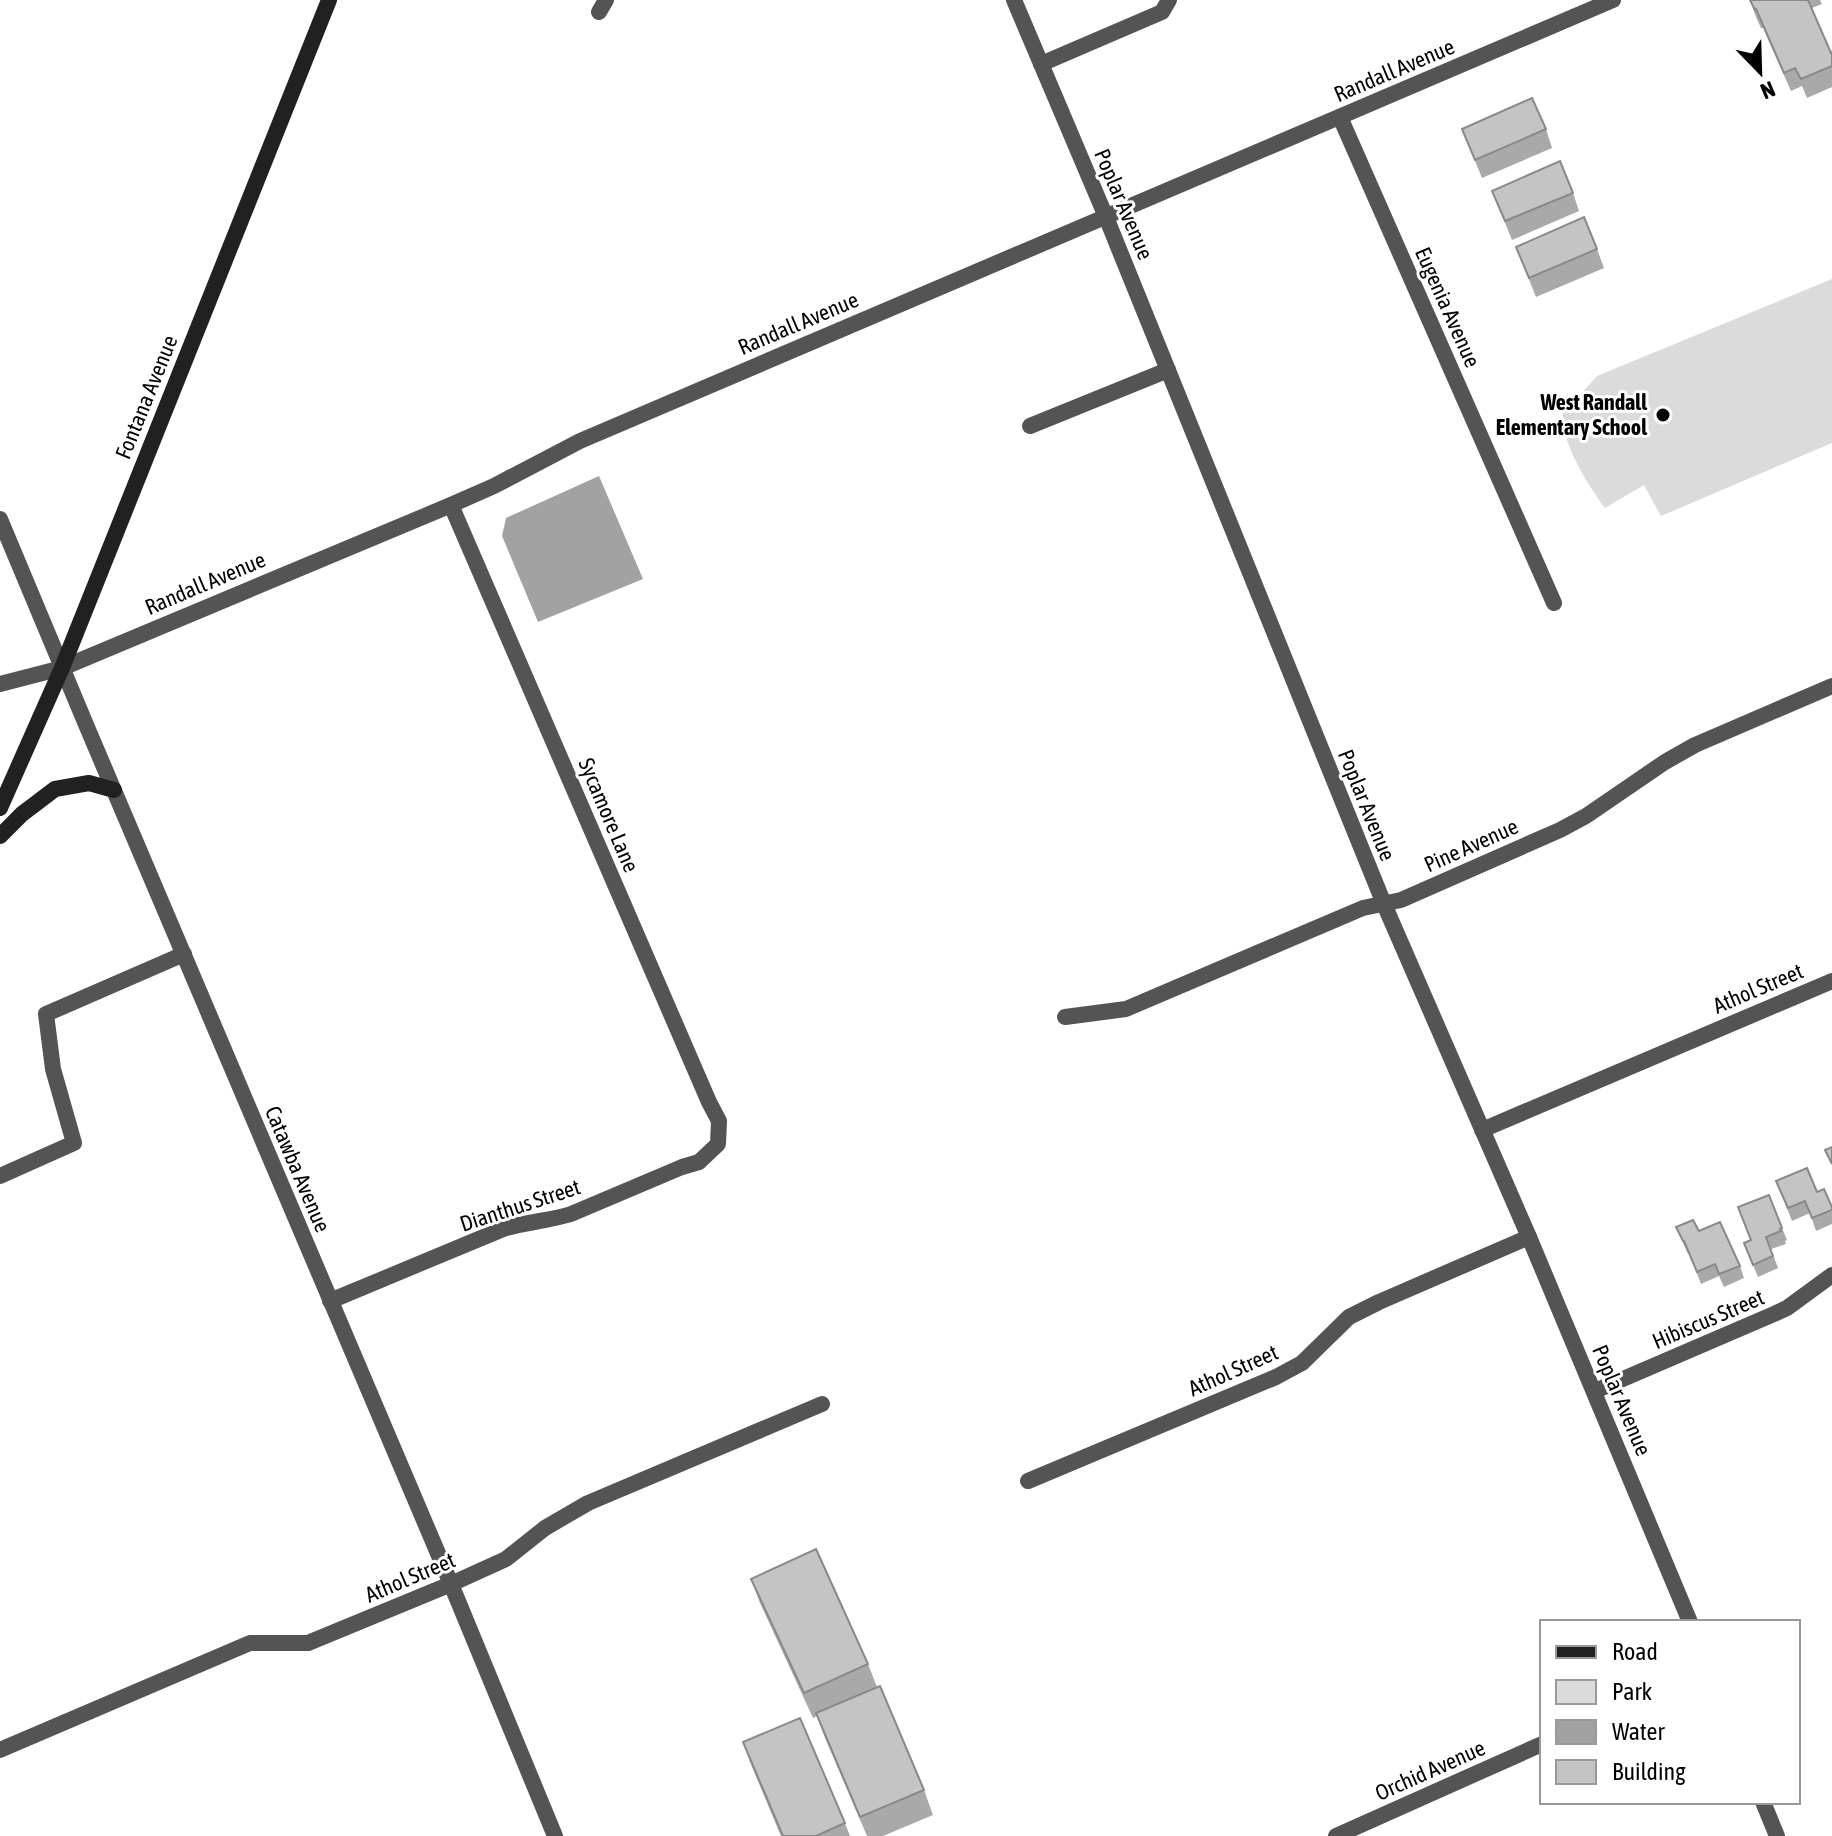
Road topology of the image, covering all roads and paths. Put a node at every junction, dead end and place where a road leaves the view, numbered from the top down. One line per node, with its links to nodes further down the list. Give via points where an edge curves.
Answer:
1 (329, 0): 13 (main road, Fontana Avenue)
2 (1014, 0): 5 (street, Poplar Avenue)
3 (1169, 0): 5 (street, via 1162,12)
4 (1613, 0): 6 (street, Randall Avenue)
5 (1041, 64): 7 (street, Poplar Avenue)
6 (1340, 117): 7 (street, Randall Avenue); 12 (street, Eugenia Avenue)
7 (1106, 217): 8 (street, Poplar Avenue); 10 (street, Randall Avenue, via 580,441)
8 (1168, 370): 9 (street); 19 (street, Poplar Avenue)
9 (1030, 426)
10 (451, 505): 13 (street, Randall Avenue); 24 (street, Sycamore Lane, via 719,1121)
11 (0, 519): 13 (street, Catawba Avenue)
12 (1554, 603)
13 (62, 668): 14 (street, Randall Avenue); 16 (street, Catawba Avenue); 17 (main road, Fontana Avenue)
14 (0, 684)
15 (1832, 686): 19 (street, Pine Avenue, via 1695,745 1560,830)
16 (114, 790): 18 (main road, via 89,783 55,789); 20 (street, Catawba Avenue)
17 (0, 808)
18 (0, 836)
19 (1384, 904): 22 (street, Pine Avenue, via 1363,908 1126,1009); 23 (street, Poplar Avenue)
20 (184, 954): 25 (street, via 46,1014 53,1069 74,1143); 28 (street, Catawba Avenue)
21 (1832, 981): 23 (street, Athol Street)
22 (1065, 1017)
23 (1482, 1130): 26 (street, Poplar Avenue)
24 (718, 1144): 28 (street, Dianthus Street, via 699,1162 571,1214 503,1229)
25 (0, 1176)
26 (1529, 1237): 29 (street, Poplar Avenue); 31 (street, Athol Street, via 1349,1317 1302,1363 1276,1377)
27 (1832, 1275): 29 (street, Hibiscus Street, via 1787,1308)
28 (330, 1301): 32 (street, Catawba Avenue)
29 (1595, 1391): 33 (street, Poplar Avenue)
30 (822, 1404): 32 (street, Athol Street, via 588,1503 506,1559)
31 (1028, 1481)
32 (451, 1584): 35 (street, Athol Street, via 308,1643 250,1643); 37 (street, Catawba Avenue)
33 (1689, 1620)
34 (1540, 1745): 38 (street, Orchid Avenue)
35 (0, 1750)
36 (1764, 1804): 39 (street)
37 (549, 1834)
38 (1336, 1836)
39 (1777, 1836)

